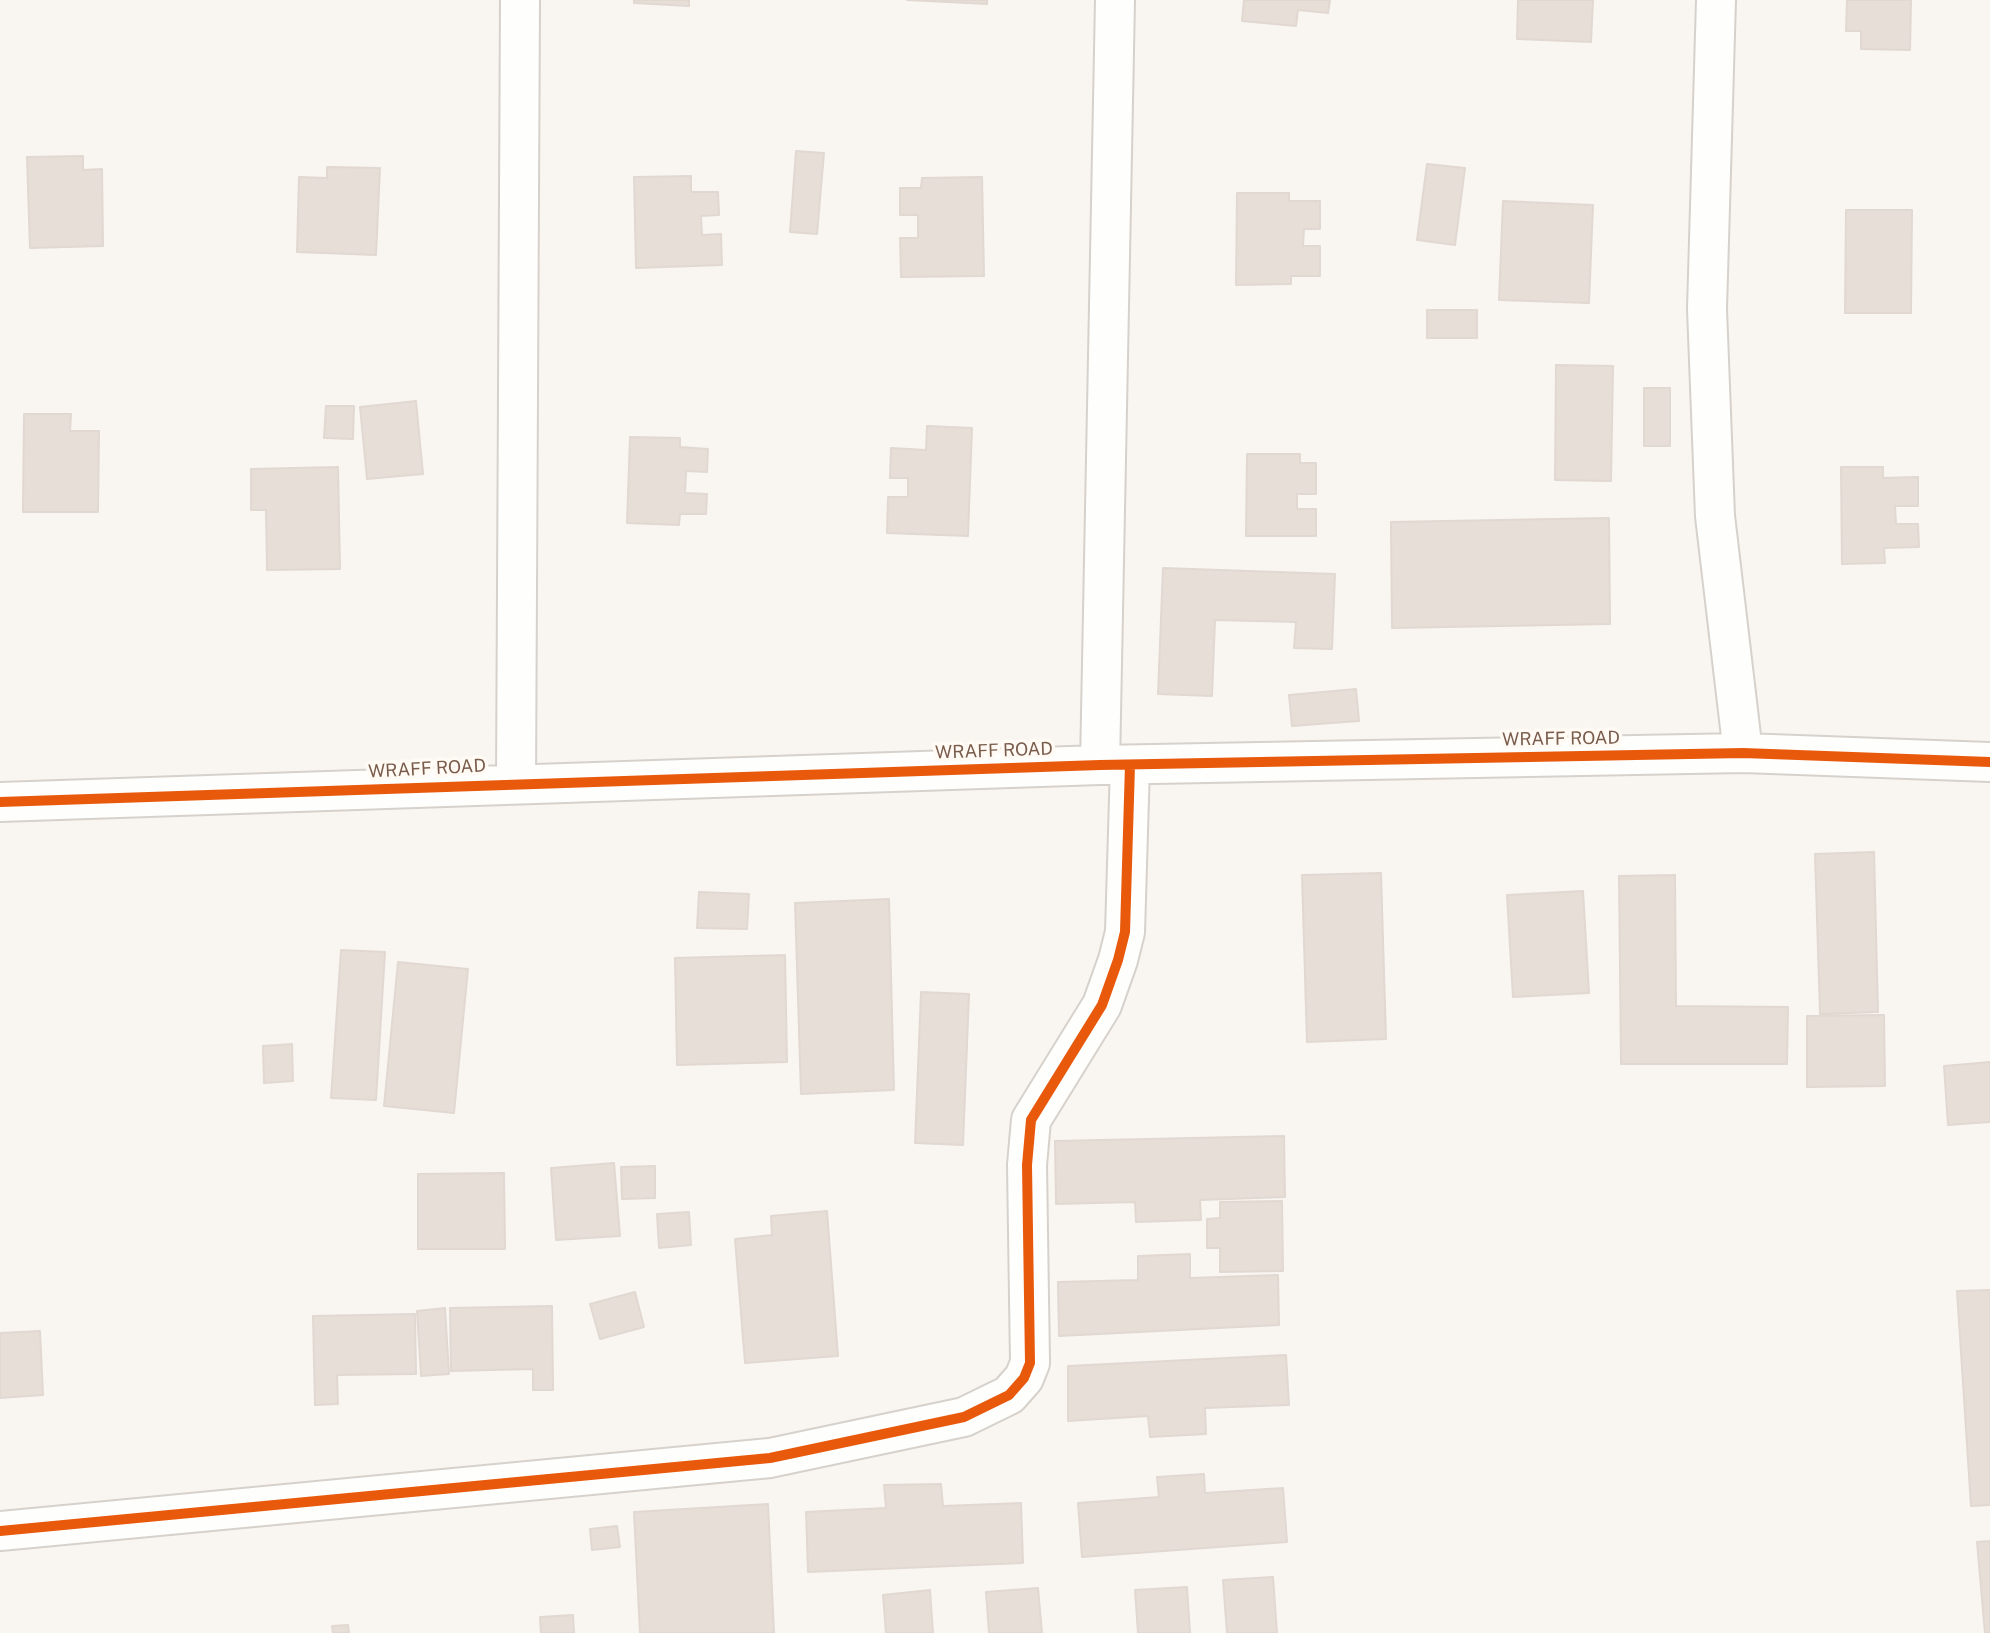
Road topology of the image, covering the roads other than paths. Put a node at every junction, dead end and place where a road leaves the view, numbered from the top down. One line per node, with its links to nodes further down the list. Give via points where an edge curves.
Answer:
1 (520, 0): 7 (street)
2 (1115, 0): 6 (street)
3 (1716, 0): 4 (street, via 1707,309 1715,516)
4 (1742, 753): 5 (street, WRAFF ROAD); 6 (street, WRAFF ROAD)
5 (1990, 762)
6 (1115, 765): 7 (street, WRAFF ROAD); 9 (street, via 1125,932 1102,1005 1031,1120 1027,1165 1030,1363 1009,1395 964,1417 770,1458)
7 (516, 783): 8 (street, WRAFF ROAD)
8 (0, 802)
9 (0, 1531)

